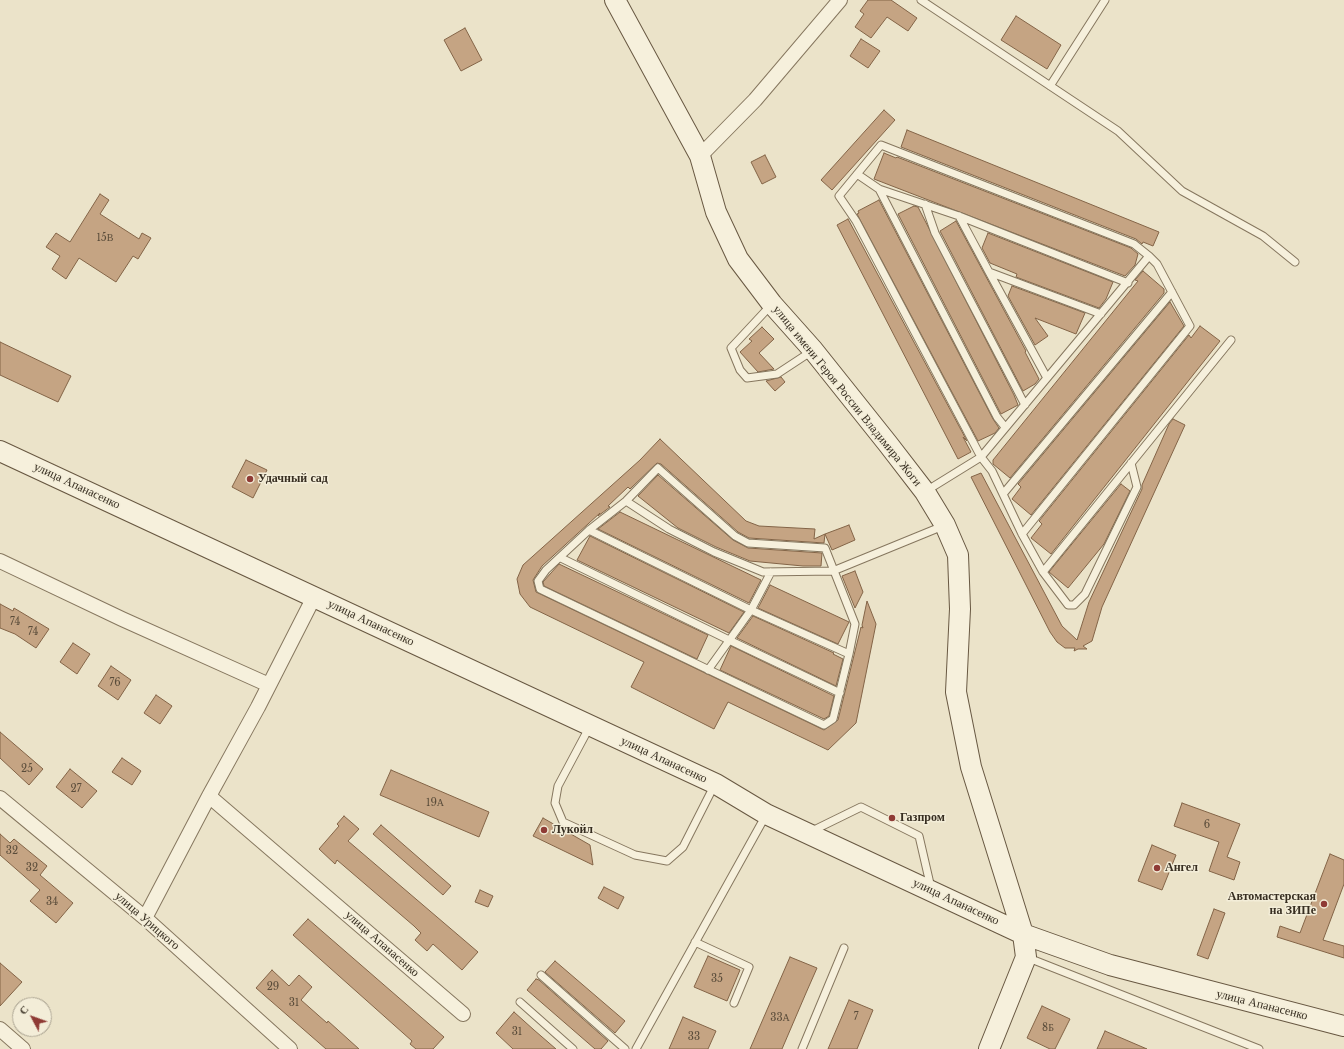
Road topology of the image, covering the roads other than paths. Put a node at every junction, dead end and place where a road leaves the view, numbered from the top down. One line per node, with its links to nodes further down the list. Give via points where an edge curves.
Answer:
1 (615, 0): 6 (main road, улица имени Героя России Владимира Жоги)
2 (840, 0): 6 (street, via 755,100)
3 (922, 0): 5 (lane)
4 (1105, 0): 5 (lane)
5 (1050, 86): 12 (lane, via 1118,131 1182,191 1263,236)
6 (700, 156): 16 (main road, улица имени Героя России Владимира Жоги, via 716,212 738,259)
7 (857, 174): 8 (lane); 11 (lane, via 881,145 1134,244); 24 (lane, via 839,196 856,221)
8 (879, 189): 9 (lane); 22 (lane, via 997,417)
9 (925, 204): 10 (lane); 21 (lane, via 935,233)
10 (959, 216): 13 (lane); 14 (lane)
11 (1149, 256): 14 (lane); 15 (lane, via 1157,264)
12 (1295, 262)
13 (989, 272): 17 (lane); 20 (lane)
14 (1128, 283): 17 (lane)
15 (1172, 292): 27 (lane); 31 (lane, via 1190,326)
16 (772, 304): 19 (main road, улица имени Героя России Владимира Жоги); 19 (lane, via 731,348 740,370 747,378 777,374)
17 (1102, 314): 20 (lane)
18 (1231, 340): 25 (lane)
19 (813, 350): 26 (main road, улица имени Героя России Владимира Жоги)
20 (1047, 378): 21 (lane)
21 (1025, 405): 22 (lane)
22 (1005, 427): 24 (lane)
23 (0, 451): 37 (main road, улица Апанасенко)
24 (980, 457): 26 (lane); 27 (lane, via 992,471)
25 (1131, 464): 36 (lane); 36 (lane, via 1137,487 1085,594 1074,605 1068,605)
26 (924, 492): 29 (main road, улица имени Героя России Владимира Жоги)
27 (1003, 494): 31 (lane)
28 (626, 501): 30 (lane); 34 (lane, via 658,468 735,536 748,543 825,548); 35 (lane, via 669,529 714,552 764,572)
29 (945, 525): 34 (lane); 52 (main road, улица имени Героя России Владимира Жоги, via 958,555 960,609 956,692 971,767)
30 (588, 530): 32 (lane); 38 (lane)
31 (1022, 534): 36 (lane)
32 (561, 558): 39 (lane); 41 (lane, via 546,570 538,581 540,589)
33 (0, 561): 42 (street)
34 (833, 571): 35 (lane); 40 (lane, via 854,624)
35 (771, 572): 38 (lane)
36 (1043, 572)
37 (314, 597): 42 (street); 44 (main road, улица Апанасенко)
38 (751, 610): 39 (lane); 40 (lane)
39 (728, 640): 41 (lane); 43 (lane)
40 (849, 654): 43 (lane)
41 (708, 670): 43 (lane, via 824,725 832,719)
42 (269, 685): 46 (street)
43 (840, 692)
44 (590, 725): 45 (main road, улица Апанасенко); 45 (lane, via 558,786 555,803 563,822 635,855 667,861 683,847)
45 (716, 784): 48 (main road, улица Апанасенко)
46 (209, 796): 51 (street); 59 (street, улица Апанасенко)
47 (0, 798): 51 (street, улица Урицкого)
48 (766, 814): 49 (main road, улица Апанасенко); 53 (lane)
49 (807, 834): 50 (main road, улица Апанасенко); 50 (lane, via 861,807 919,836)
50 (932, 890): 52 (main road, улица Апанасенко)
51 (145, 918): 63 (street, улица Урицкого)
52 (1023, 934): 55 (main road, улица имени Героя России Владимира Жоги); 60 (main road, улица Апанасенко, via 1110,965)
53 (695, 942): 58 (lane, via 749,967); 66 (lane)
54 (844, 948): 67 (lane)
55 (1026, 957): 68 (main road); 69 (lane)
56 (541, 975): 65 (lane)
57 (520, 1002): 64 (lane)
58 (734, 1003)
59 (464, 1014)
60 (1344, 1026)
61 (0, 1029): 62 (street)
62 (23, 1049)
63 (290, 1049)
64 (573, 1049)
65 (625, 1049)
66 (636, 1049)
67 (802, 1049)
68 (989, 1049)
69 (1259, 1049)

